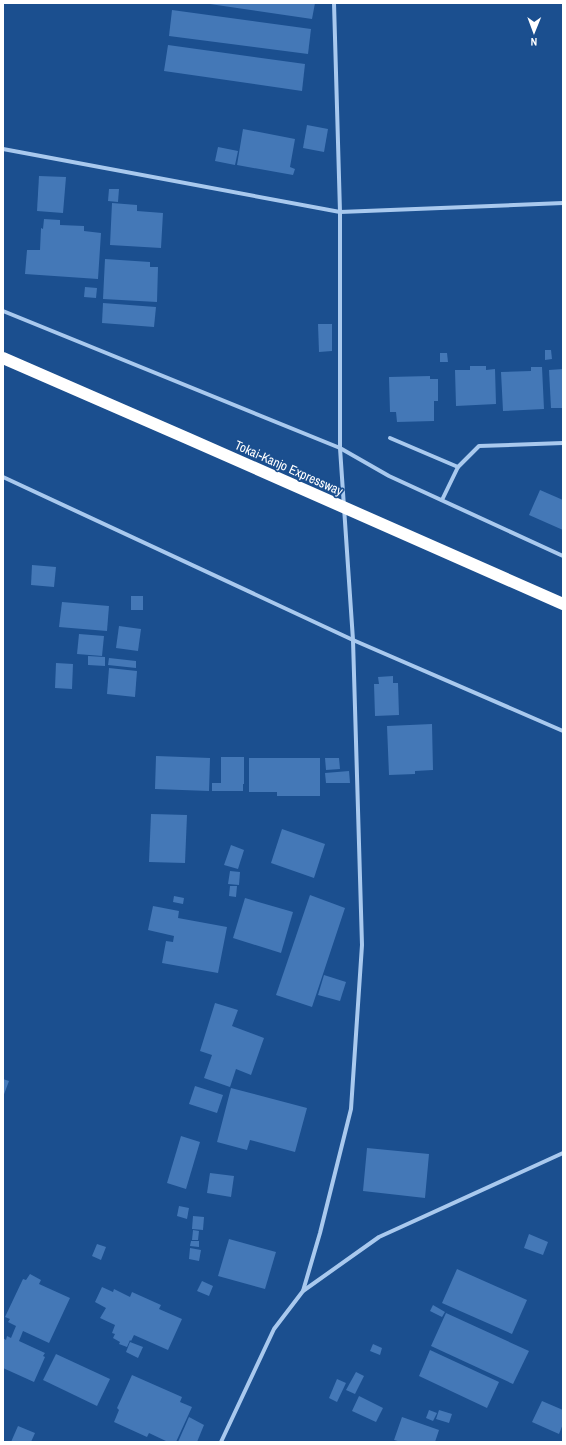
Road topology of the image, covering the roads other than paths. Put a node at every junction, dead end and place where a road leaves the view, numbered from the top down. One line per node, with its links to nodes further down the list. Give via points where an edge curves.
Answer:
1 (334, 3): 4 (street)
2 (3, 149): 4 (street)
3 (563, 203): 4 (street)
4 (340, 212): 9 (street)
5 (3, 311): 9 (street)
6 (3, 358): 14 (highway, Tokai-Kanjo Expressway, bridge)
7 (390, 438): 10 (street)
8 (563, 443): 10 (street, via 480,446)
9 (340, 448): 12 (street, via 389,476); 15 (street)
10 (458, 467): 12 (street)
11 (3, 477): 15 (street)
12 (442, 500): 13 (street)
13 (563, 556)
14 (563, 604)
15 (353, 640): 16 (street); 18 (street, via 362,945 351,1109)
16 (563, 731)
17 (563, 1153): 18 (street, via 379,1237)
18 (303, 1291): 19 (street, via 274,1329)
19 (221, 1442)

